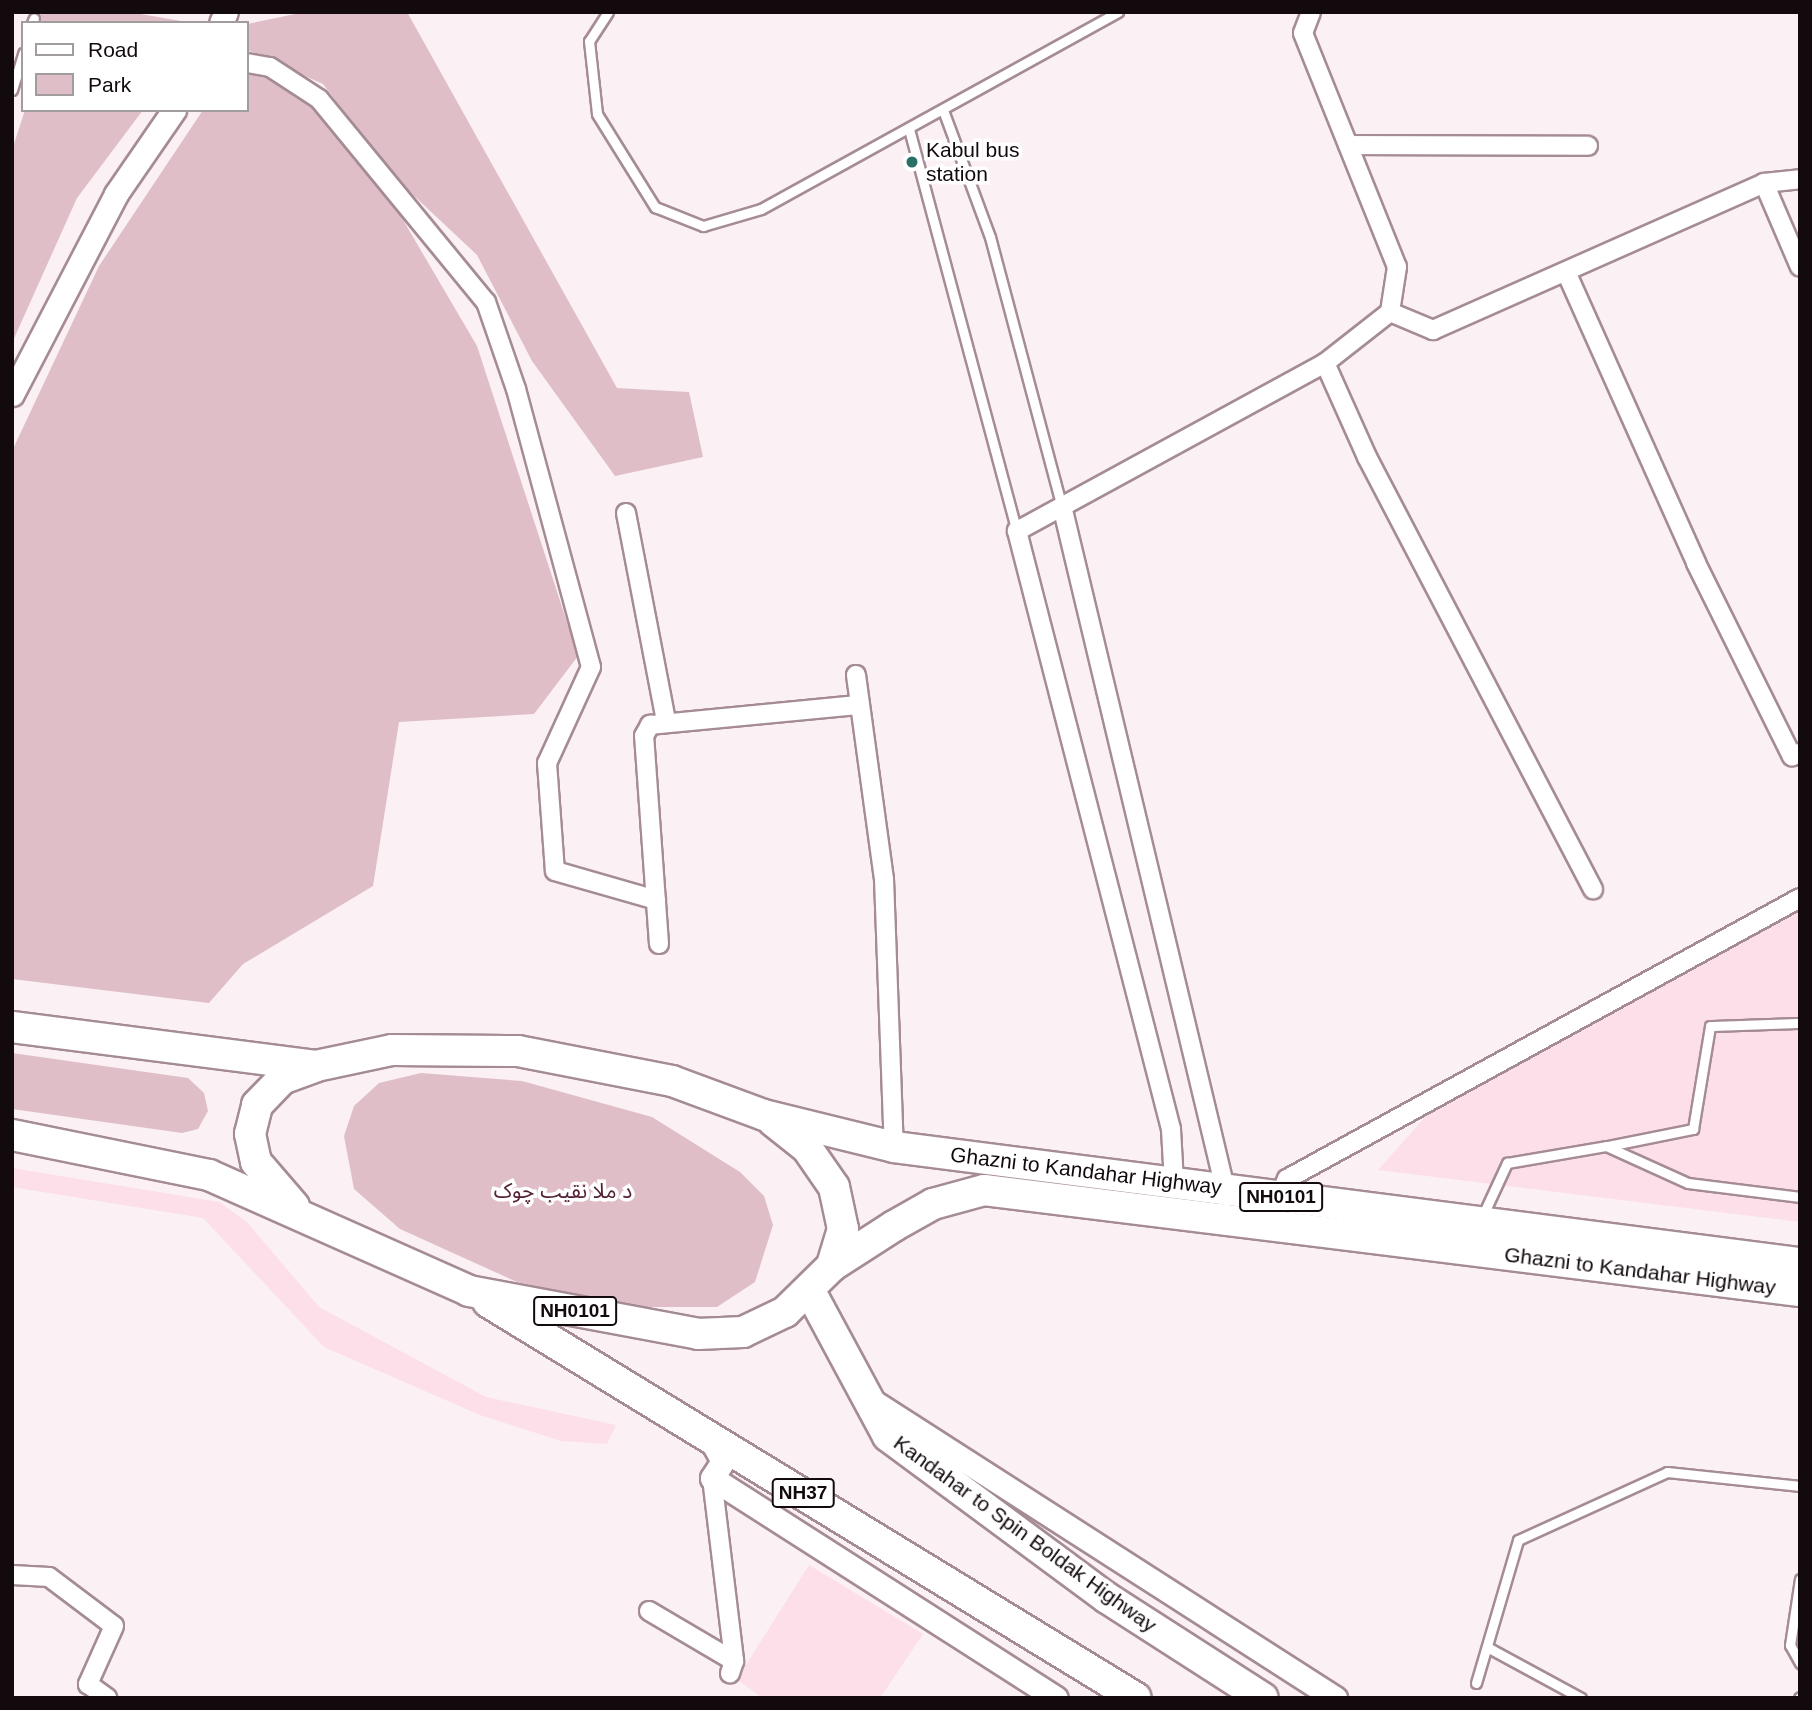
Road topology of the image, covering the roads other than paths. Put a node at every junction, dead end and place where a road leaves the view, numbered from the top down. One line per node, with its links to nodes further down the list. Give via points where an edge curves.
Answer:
1 (608, 12): 9 (lane, via 589,41 597,114 655,207 703,226 761,209)
2 (1118, 12): 7 (lane)
3 (1311, 12): 10 (street, via 1303,33)
4 (21, 60): 6 (lane)
5 (248, 63): 28 (street, via 270,67 319,99 486,302 516,389 592,667 547,762 555,871)
6 (12, 90)
7 (943, 110): 9 (lane); 19 (lane, via 990,237)
8 (173, 112): 18 (street, via 116,194)
9 (909, 129): 21 (lane)
10 (1348, 145): 11 (street); 16 (street, via 1396,267)
11 (1588, 146)
12 (1800, 179): 13 (street)
13 (1764, 183): 14 (street); 15 (street)
14 (1800, 267)
15 (1567, 274): 16 (street, via 1433,330); 25 (street, via 1696,563 1793,755)
16 (1390, 312): 17 (street)
17 (1325, 363): 19 (street); 26 (street, via 1367,457)
18 (12, 394)
19 (1063, 510): 21 (street); 38 (street)
20 (626, 513): 24 (street)
21 (1017, 531): 37 (street, via 1171,1129)
22 (856, 675): 23 (street)
23 (859, 705): 24 (street); 36 (street, via 884,879)
24 (666, 721): 28 (street, via 650,725 644,736)
25 (1800, 753)
26 (1593, 889)
27 (1800, 898): 39 (street, via 1287,1180)
28 (656, 900): 29 (street)
29 (659, 944)
30 (1800, 1023): 35 (lane, via 1710,1026 1693,1129)
31 (12, 1027): 32 (highway, NH0101)
32 (316, 1066): 33 (highway, NH0101, via 392,1050 518,1051 672,1081); 41 (highway, Ghazni to Kandahar Highway / NH0101, via 282,1079 257,1105 250,1134 256,1162 276,1192)
33 (764, 1115): 36 (highway, Ghazni to Kandahar Highway / NH0101); 45 (highway, Ghazni to Kandahar Highway / NH0101, via 807,1148 834,1187 843,1228)
34 (12, 1135): 41 (highway, Ghazni to Kandahar Highway / NH0101, via 209,1175)
35 (1606, 1146): 40 (lane, via 1688,1182); 43 (lane, via 1507,1163)
36 (894, 1147): 37 (highway, Ghazni to Kandahar Highway / NH0101)
37 (1174, 1183): 38 (highway, Ghazni to Kandahar Highway / NH0101)
38 (1227, 1189): 39 (highway, Ghazni to Kandahar Highway / NH0101); 42 (street)
39 (1279, 1196): 43 (highway, Ghazni to Kandahar Highway / NH0101)
40 (1800, 1197)
41 (309, 1219): 46 (highway, Ghazni to Kandahar Highway / NH0101)
42 (1224, 1222): 45 (highway, Ghazni to Kandahar Highway / NH0101, via 984,1189 933,1205); 47 (highway, Ghazni to Kandahar Highway / NH0101)
43 (1478, 1225): 44 (highway, Ghazni to Kandahar Highway / NH0101)
44 (1800, 1263)
45 (832, 1266): 48 (highway, Ghazni to Kandahar Highway / NH0101)
46 (469, 1291): 48 (highway, Ghazni to Kandahar Highway / NH0101, via 698,1334 743,1332); 50 (highway, NH37)
47 (1800, 1291)
48 (811, 1293): 49 (highway, Kandahar to Spin Boldak Highway)
49 (867, 1397): 62 (highway, Kandahar to Spin Boldak Highway, via 888,1436 947,1482 1107,1598); 63 (street)
50 (709, 1435): 51 (street, via 723,1461); 61 (highway, NH37)
51 (712, 1478): 55 (street, via 732,1667); 60 (street)
52 (1800, 1486): 56 (lane, via 1667,1472 1518,1540)
53 (12, 1575): 59 (street, via 49,1577 114,1626 88,1684)
54 (1800, 1579): 57 (lane, via 1790,1645)
55 (649, 1611)
56 (1487, 1647): 58 (lane); 64 (lane)
57 (1800, 1663)
58 (1476, 1683)
59 (107, 1698)
60 (1056, 1698)
61 (1136, 1698)
62 (1263, 1698)
63 (1335, 1698)
64 (1581, 1698)

